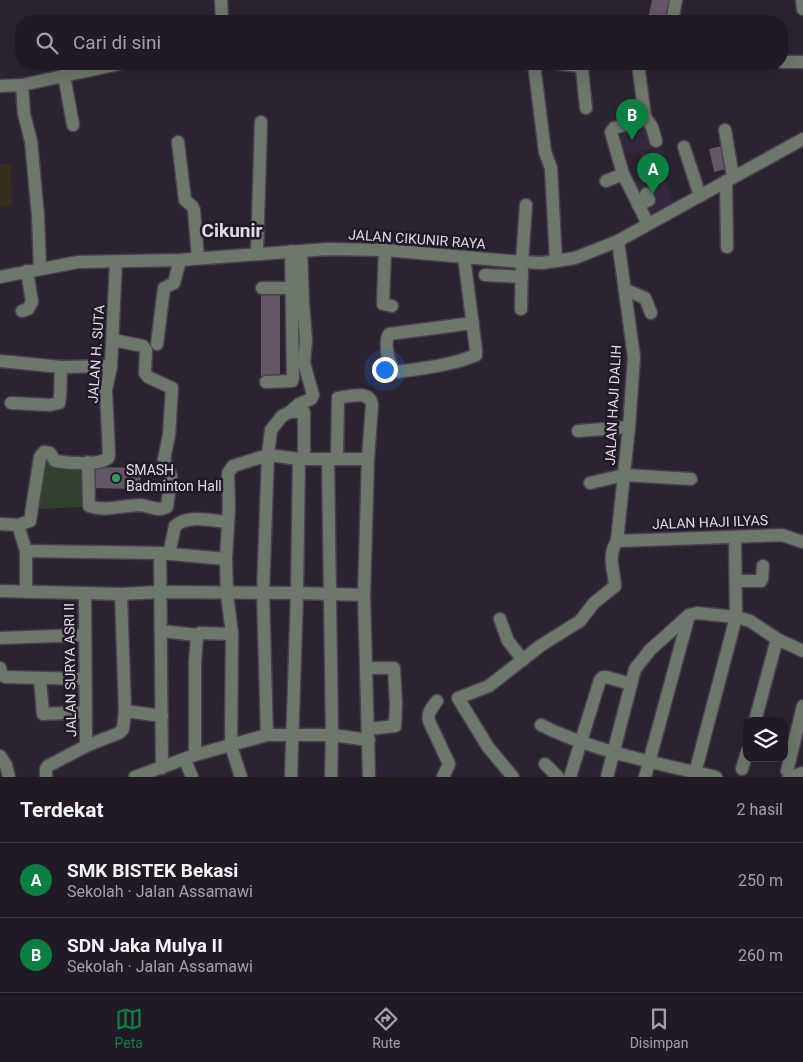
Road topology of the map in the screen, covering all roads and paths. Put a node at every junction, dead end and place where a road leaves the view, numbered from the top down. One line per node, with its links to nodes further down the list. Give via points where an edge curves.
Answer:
1 (221, 0): 5 (street)
2 (676, 0): 6 (street)
3 (802, 0): 4 (street)
4 (803, 9)
5 (222, 15)
6 (673, 15)
7 (788, 62): 8 (street)
8 (803, 62)
9 (89, 70): 13 (street)
10 (535, 70): 41 (street, via 545,152 551,168)
11 (582, 70): 16 (street)
12 (639, 70): 17 (street)
13 (64, 75): 14 (street); 19 (street)
14 (22, 85): 15 (street); 44 (street, via 38,216)
15 (0, 86)
16 (586, 108)
17 (646, 117): 22 (street); 25 (street, via 614,128 612,132)
18 (261, 122): 37 (street)
19 (73, 125)
20 (725, 130): 26 (street)
21 (803, 139): 26 (street, JALAN CIKUNIR RAYA)
22 (656, 141)
23 (178, 142): 39 (street, via 184,200 194,210)
24 (684, 147): 29 (street)
25 (623, 174): 27 (street); 31 (street)
26 (730, 179): 29 (street, JALAN CIKUNIR RAYA); 34 (street)
27 (606, 181)
28 (646, 194): 31 (street, via 649,200)
29 (700, 196): 32 (street, JALAN CIKUNIR RAYA)
30 (526, 205): 43 (street)
31 (638, 205): 32 (street)
32 (648, 224): 33 (street, JALAN CIKUNIR RAYA)
33 (618, 241): 41 (street, JALAN CIKUNIR RAYA, via 575,258); 50 (street, JALAN HAJI DALIH)
34 (727, 247)
35 (385, 250): 36 (street, JALAN CIKUNIR RAYA); 38 (street, JALAN CIKUNIR RAYA); 51 (street, via 383,304)
36 (296, 251): 37 (street, JALAN CIKUNIR RAYA); 49 (street); 63 (street, via 306,347 303,356 313,395)
37 (257, 253): 39 (street, JALAN CIKUNIR RAYA)
38 (464, 257): 43 (street, JALAN CIKUNIR RAYA); 55 (street)
39 (198, 258): 40 (street, JALAN CIKUNIR RAYA)
40 (180, 260): 42 (street, JALAN CIKUNIR RAYA); 57 (street, via 174,283 164,288)
41 (556, 261): 43 (street, JALAN CIKUNIR RAYA)
42 (116, 262): 44 (street, JALAN CIKUNIR RAYA, via 78,262); 56 (street, JALAN H. SUTA)
43 (522, 262): 47 (street)
44 (34, 270): 46 (street, JALAN CIKUNIR RAYA); 53 (street, via 32,302 28,309)
45 (485, 275): 47 (street)
46 (0, 277)
47 (522, 277): 52 (street)
48 (262, 288): 49 (street)
49 (291, 288): 61 (street, via 292,381)
50 (626, 290): 54 (street, via 645,298); 64 (street, JALAN HAJI DALIH, via 634,357)
51 (392, 306)
52 (521, 309)
53 (22, 311)
54 (652, 313)
55 (473, 323): 55 (street, via 474,356 396,372 391,368 386,340 389,334)
56 (113, 340): 59 (street, JALAN H. SUTA); 70 (street, via 143,346 146,350 145,373 172,388 164,459 171,476 167,507 89,506)
57 (158, 344)
58 (0, 361): 60 (street)
59 (111, 366): 60 (street); 70 (street, JALAN H. SUTA, via 106,390 109,455 104,461)
60 (61, 367): 62 (street, via 60,398 56,405)
61 (266, 382)
62 (11, 403)
63 (290, 412): 66 (street, via 272,427); 68 (street, via 304,412)
64 (629, 427): 65 (street); 71 (street, JALAN HAJI DALIH)
65 (578, 431)
66 (268, 455): 68 (street); 74 (street, via 230,469); 89 (street)
67 (332, 458): 68 (street); 69 (street); 69 (street, via 338,398 362,395 371,399 372,405); 93 (street)
68 (301, 459): 90 (street)
69 (368, 459): 94 (street)
70 (88, 462): 76 (street, via 56,461 50,453 41,454 30,521)
71 (624, 475): 72 (street); 73 (street); 78 (street, JALAN HAJI DALIH)
72 (691, 479)
73 (590, 482)
74 (228, 522): 81 (street, via 190,519 179,522); 82 (street)
75 (0, 524): 76 (street)
76 (18, 525): 80 (street)
77 (731, 538): 78 (street, JALAN HAJI ILYAS); 79 (street, JALAN HAJI ILYAS, via 782,534); 84 (street); 96 (street)
78 (617, 541): 105 (street, JALAN HAJI DALIH, via 611,558 615,586 594,603 580,621)
79 (803, 542)
80 (26, 551): 81 (street); 86 (street)
81 (165, 554): 82 (street); 87 (street)
82 (226, 559): 92 (street)
83 (763, 566): 84 (street, via 761,581)
84 (736, 581): 96 (street)
85 (0, 591): 86 (street)
86 (26, 592): 88 (street)
87 (160, 592): 91 (street); 92 (street); 98 (street)
88 (84, 593): 91 (street); 100 (street, JALAN SURYA ASRI II)
89 (263, 593): 90 (street); 92 (street); 118 (street)
90 (297, 593): 93 (street); 121 (street)
91 (120, 594): 113 (street)
92 (227, 594): 99 (street)
93 (329, 594): 94 (street); 119 (street)
94 (364, 596): 107 (street)
95 (689, 615): 96 (street); 110 (street, via 639,663); 128 (street)
96 (734, 617): 103 (street, via 750,622); 134 (street)
97 (500, 619): 105 (street, via 508,641)
98 (161, 631): 101 (street); 115 (street)
99 (232, 634): 101 (street); 124 (street)
100 (84, 635): 102 (street); 109 (street, JALAN SURYA ASRI II)
101 (197, 635): 127 (street)
102 (0, 638)
103 (777, 639): 104 (street); 116 (street)
104 (803, 651)
105 (523, 660): 145 (street, via 490,686 458,698 488,747)
106 (0, 668): 108 (street, via 5,677)
107 (366, 668): 120 (street); 120 (street, via 394,668 396,704 395,726)
108 (40, 678): 109 (street); 114 (street, via 43,714)
109 (84, 679): 114 (street, JALAN SURYA ASRI II)
110 (631, 684): 122 (street, via 606,677 600,680); 125 (street)
111 (437, 701): 144 (street, via 428,716 449,764)
112 (803, 706): 135 (street)
113 (125, 711): 115 (street); 123 (street, via 123,729 119,733)
114 (86, 712): 123 (street, JALAN SURYA ASRI II)
115 (162, 716): 132 (street)
116 (756, 717)
117 (541, 726): 122 (street)
118 (267, 735): 121 (street); 124 (street)
119 (332, 735): 120 (street); 121 (street); 142 (street)
120 (368, 735): 143 (street)
121 (292, 736): 141 (street)
122 (582, 742): 125 (street); 147 (street)
123 (86, 746): 137 (street, via 48,766)
124 (231, 746): 127 (street); 140 (street)
125 (614, 751): 128 (street); 148 (street)
126 (0, 756): 136 (street)
127 (190, 758): 132 (street); 139 (street)
128 (649, 760): 134 (street); 149 (street)
129 (744, 762): 131 (street)
130 (545, 764): 146 (street)
131 (742, 769)
132 (156, 772): 138 (street)
133 (803, 773): 135 (street)
134 (692, 774): 150 (street)
135 (788, 774)
136 (9, 777)
137 (46, 777)
138 (135, 777)
139 (192, 777)
140 (241, 777)
141 (291, 777)
142 (331, 777)
143 (369, 777)
144 (443, 777)
145 (513, 777)
146 (558, 777)
147 (570, 777)
148 (607, 777)
149 (645, 777)
150 (716, 777)

